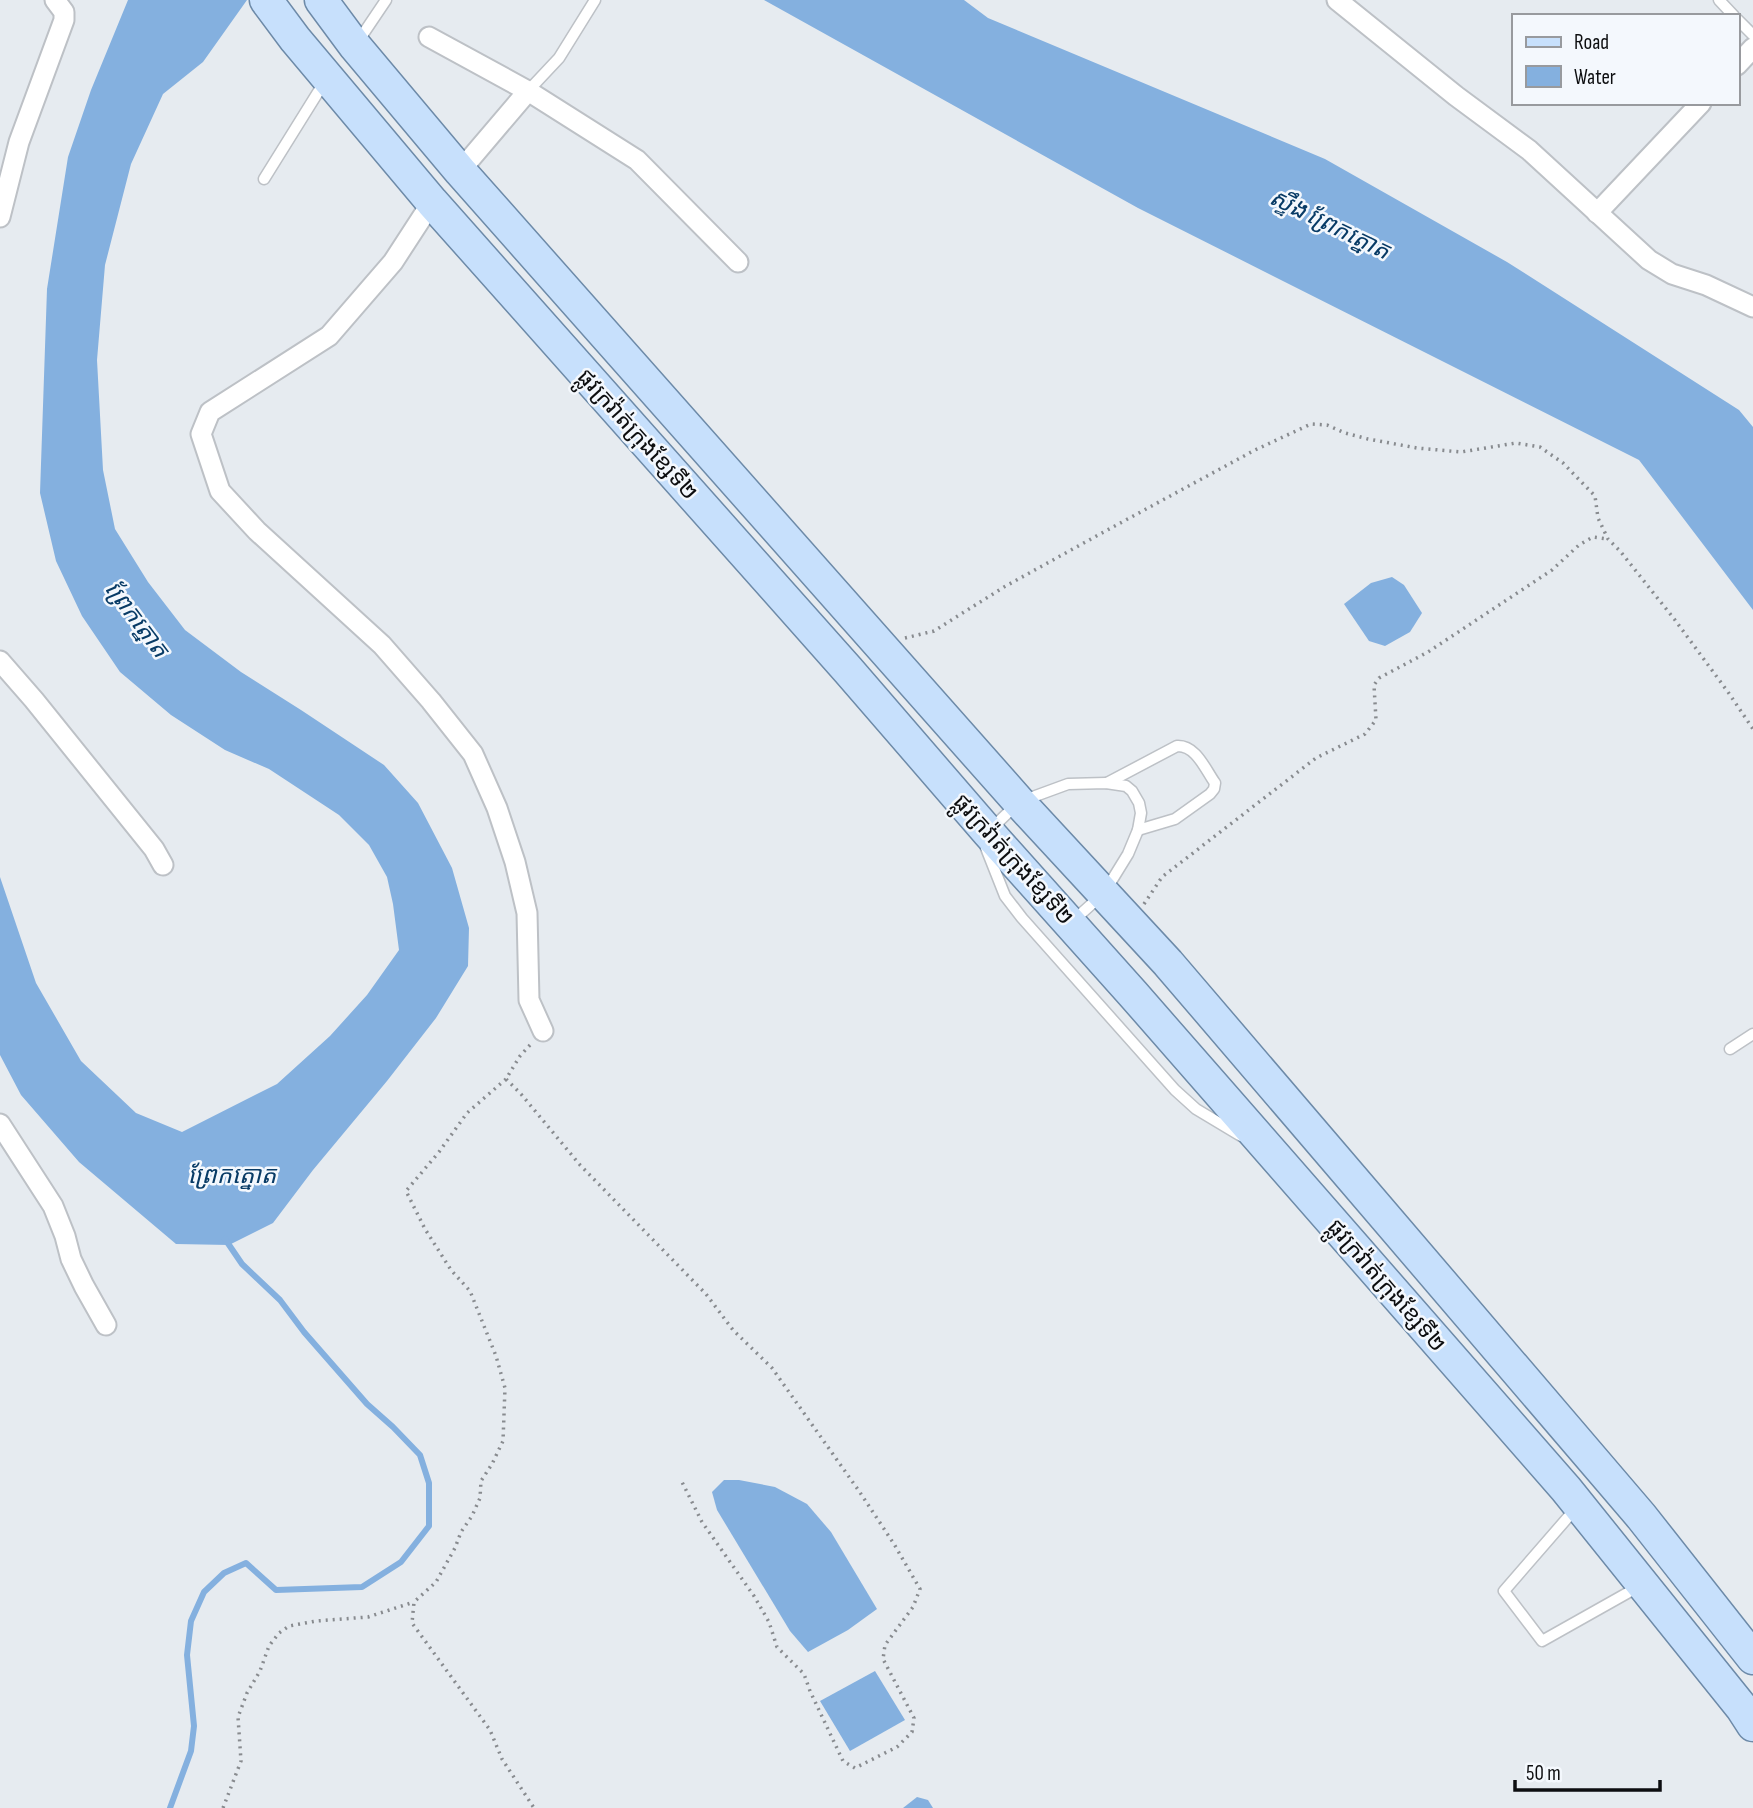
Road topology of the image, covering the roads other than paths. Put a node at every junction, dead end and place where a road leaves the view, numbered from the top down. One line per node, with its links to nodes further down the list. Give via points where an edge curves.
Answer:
1 (55, 0): 22 (street, via 64,20 19,142)
2 (266, 0): 15 (main road, ផ្លូវក្រវ៉ាត់ក្រុងខ្សែទី២)
3 (321, 0): 12 (main road, ផ្លូវក្រវ៉ាត់ក្រុងខ្សែទី២)
4 (386, 0): 12 (lane)
5 (595, 0): 16 (lane, via 559,58)
6 (1337, 0): 21 (street, via 1529,150)
7 (1719, 0): 8 (lane)
8 (1733, 14)
9 (1739, 20): 10 (lane)
10 (1753, 35)
11 (429, 37): 16 (street)
12 (355, 46): 18 (main road, ផ្លូវក្រវ៉ាត់ក្រុងខ្សែទី២)
13 (1753, 48): 14 (street)
14 (1739, 63)
15 (328, 77): 19 (lane); 20 (main road, ផ្លូវក្រវ៉ាត់ក្រុងខ្សែទី២)
16 (528, 91): 18 (street); 23 (street, via 637,160)
17 (1699, 105): 21 (street)
18 (460, 171): 25 (main road, ផ្លូវក្រវ៉ាត់ក្រុងខ្សែទី២)
19 (264, 179)
20 (432, 201): 26 (main road, ផ្លូវក្រវ៉ាត់ក្រុងខ្សែទី២); 37 (street, via 393,262 329,336 210,412 201,434 219,491 382,645 473,754 515,862 527,913 529,1000)
21 (1597, 212): 24 (street, via 1649,260)
22 (0, 217)
23 (738, 262)
24 (1753, 307)
25 (733, 480): 26 (main road); 29 (main road, ផ្លូវក្រវ៉ាត់ក្រុងខ្សែទី២)
26 (703, 507): 30 (main road, ផ្លូវក្រវ៉ាត់ក្រុងខ្សែទី២)
27 (0, 661): 32 (street)
28 (1106, 783): 29 (lane, via 1068,784); 31 (lane, via 1132,791 1141,813); 31 (lane, via 1177,746 1192,749 1215,783 1214,789 1175,819)
29 (1019, 802): 30 (lane); 33 (main road, ផ្លូវក្រវ៉ាត់ក្រុងខ្សែទី២)
30 (980, 822): 34 (main road, ផ្លូវក្រវ៉ាត់ក្រុងខ្សែទី២); 41 (lane, via 1005,896 1022,918 1175,1090 1196,1109)
31 (1138, 830): 33 (lane)
32 (163, 865)
33 (1104, 893): 34 (lane); 35 (main road, ផ្លូវក្រវ៉ាត់ក្រុងខ្សែទី២)
34 (1071, 923): 36 (main road, ផ្លូវក្រវ៉ាត់ក្រុងខ្សែទី២)
35 (1168, 963): 36 (main road); 45 (main road, ផ្លូវក្រវ៉ាត់ក្រុងខ្សែទី២, via 1641,1516)
36 (1133, 994): 41 (main road, ផ្លូវក្រវ៉ាត់ក្រុងខ្សែទី២)
37 (544, 1031)
38 (1753, 1034): 39 (lane)
39 (1730, 1049)
40 (0, 1124): 42 (street, via 53,1206 71,1259)
41 (1274, 1155): 43 (main road, ផ្លូវក្រវ៉ាត់ក្រុងខ្សែទី២)
42 (106, 1325)
43 (1578, 1505): 44 (main road, ផ្លូវក្រវ៉ាត់ក្រុងខ្សែទី២); 44 (lane, via 1504,1591 1542,1641)
44 (1642, 1585): 46 (main road, ផ្លូវក្រវ៉ាត់ក្រុងខ្សែទី២)
45 (1753, 1658)
46 (1753, 1725)

